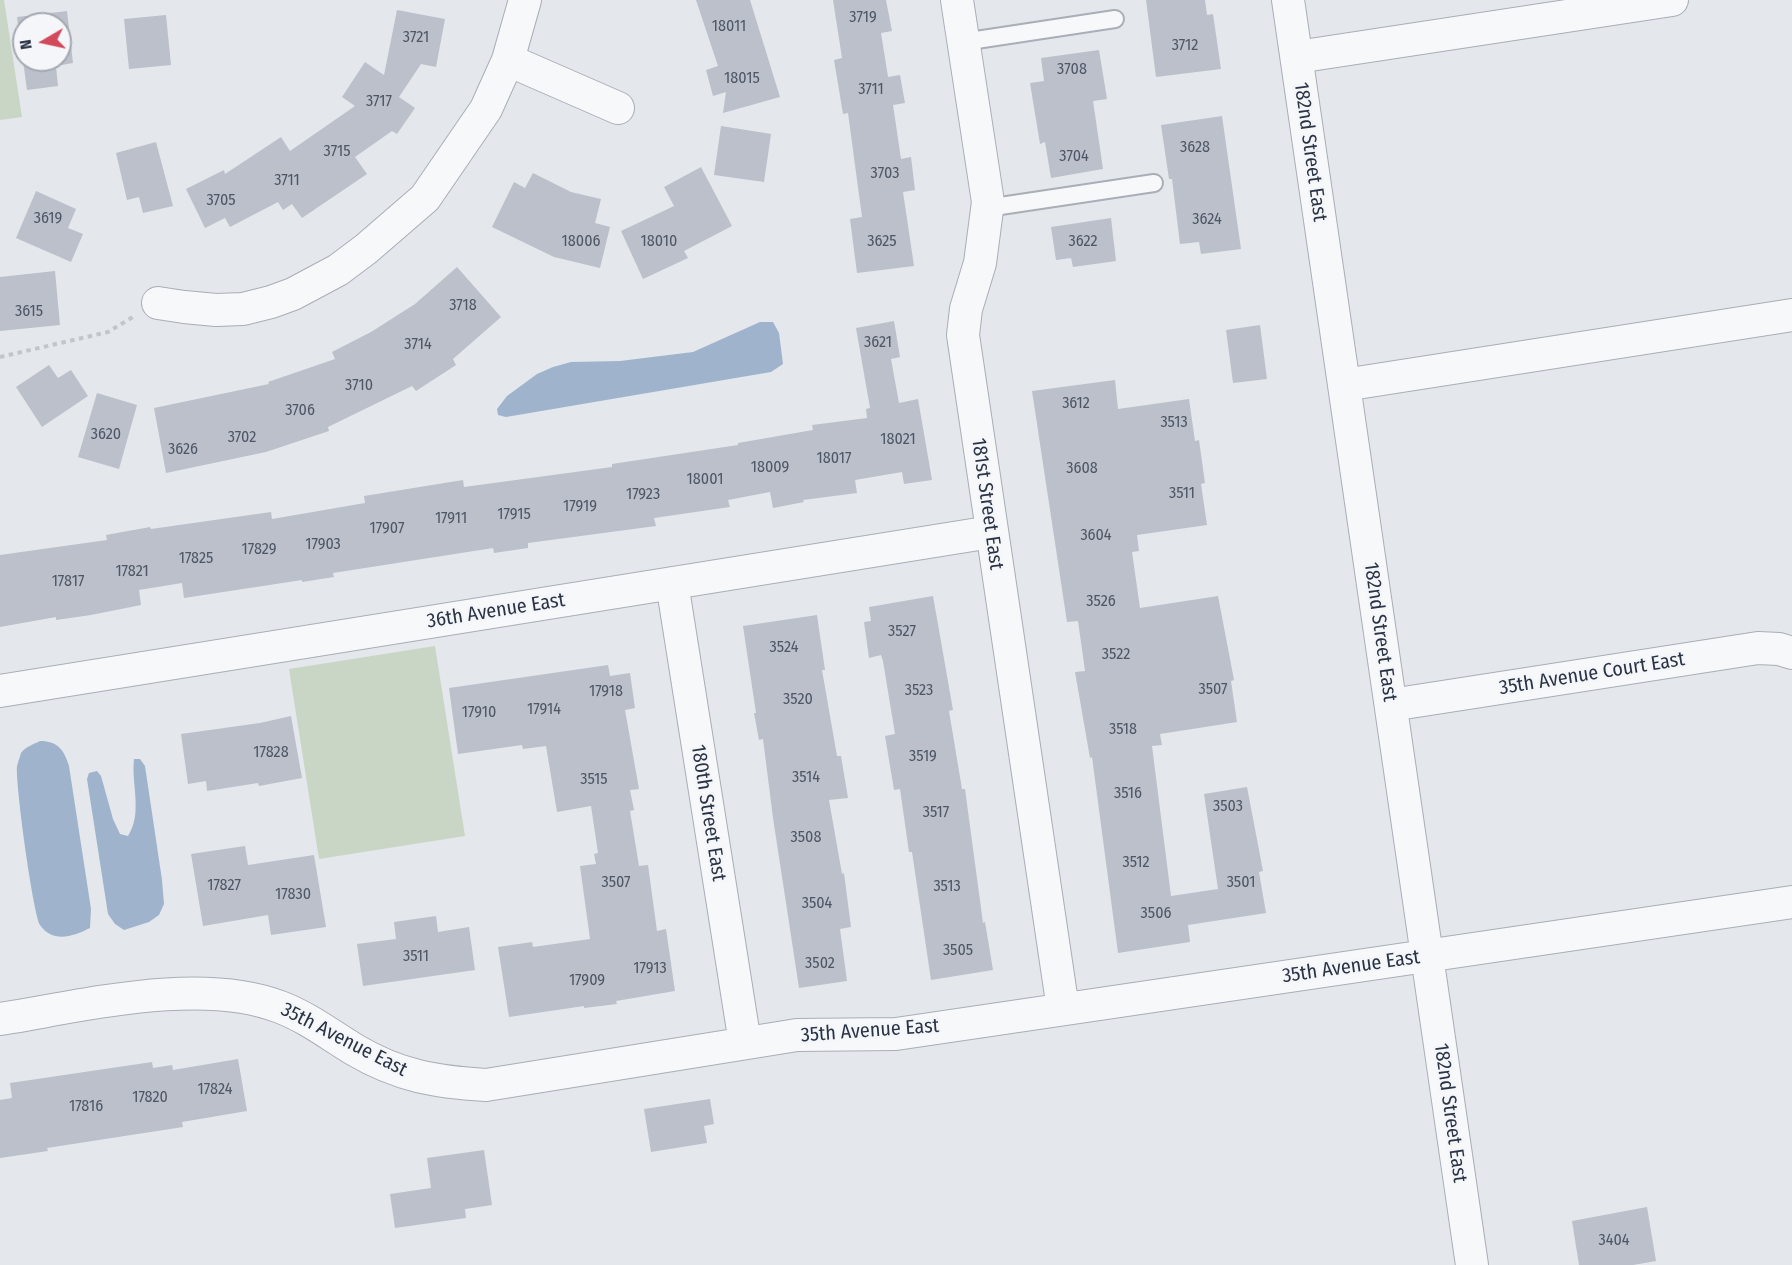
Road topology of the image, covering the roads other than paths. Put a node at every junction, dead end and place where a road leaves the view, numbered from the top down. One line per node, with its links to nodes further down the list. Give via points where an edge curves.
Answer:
1 (525, 0): 8 (street)
2 (957, 0): 6 (street, 181st Street East)
3 (1288, 0): 7 (street, 182nd Street East)
4 (1672, 0): 7 (street)
5 (1115, 19): 6 (lane)
6 (963, 42): 11 (street, 181st Street East)
7 (1296, 57): 14 (street, 182nd Street East)
8 (508, 60): 9 (street); 12 (street, via 486,109 425,198 338,270 293,294 243,309 184,308)
9 (618, 108)
10 (1154, 183): 11 (lane)
11 (987, 208): 15 (street, 181st Street East, via 980,263 966,309 963,335)
12 (158, 303)
13 (1792, 315): 14 (street)
14 (1344, 385): 19 (street, 182nd Street East)
15 (991, 532): 16 (street, 36th Avenue East); 22 (street, 181st Street East)
16 (672, 583): 18 (street, 36th Avenue East); 24 (street, 180th Street East)
17 (1792, 653): 19 (street, 35th Avenue Court East, via 1758,648)
18 (0, 691)
19 (1391, 705): 21 (street, 182nd Street East)
20 (1792, 902): 21 (street, 35th Avenue East)
21 (1428, 956): 22 (street, 35th Avenue East); 25 (street, 182nd Street East)
22 (1064, 1009): 24 (street, 35th Avenue East, via 896,1034 797,1035)
23 (0, 1019): 24 (street, 35th Avenue East, via 153,996 240,996 280,1007 404,1073 444,1082 486,1085)
24 (745, 1043)
25 (1472, 1265)

